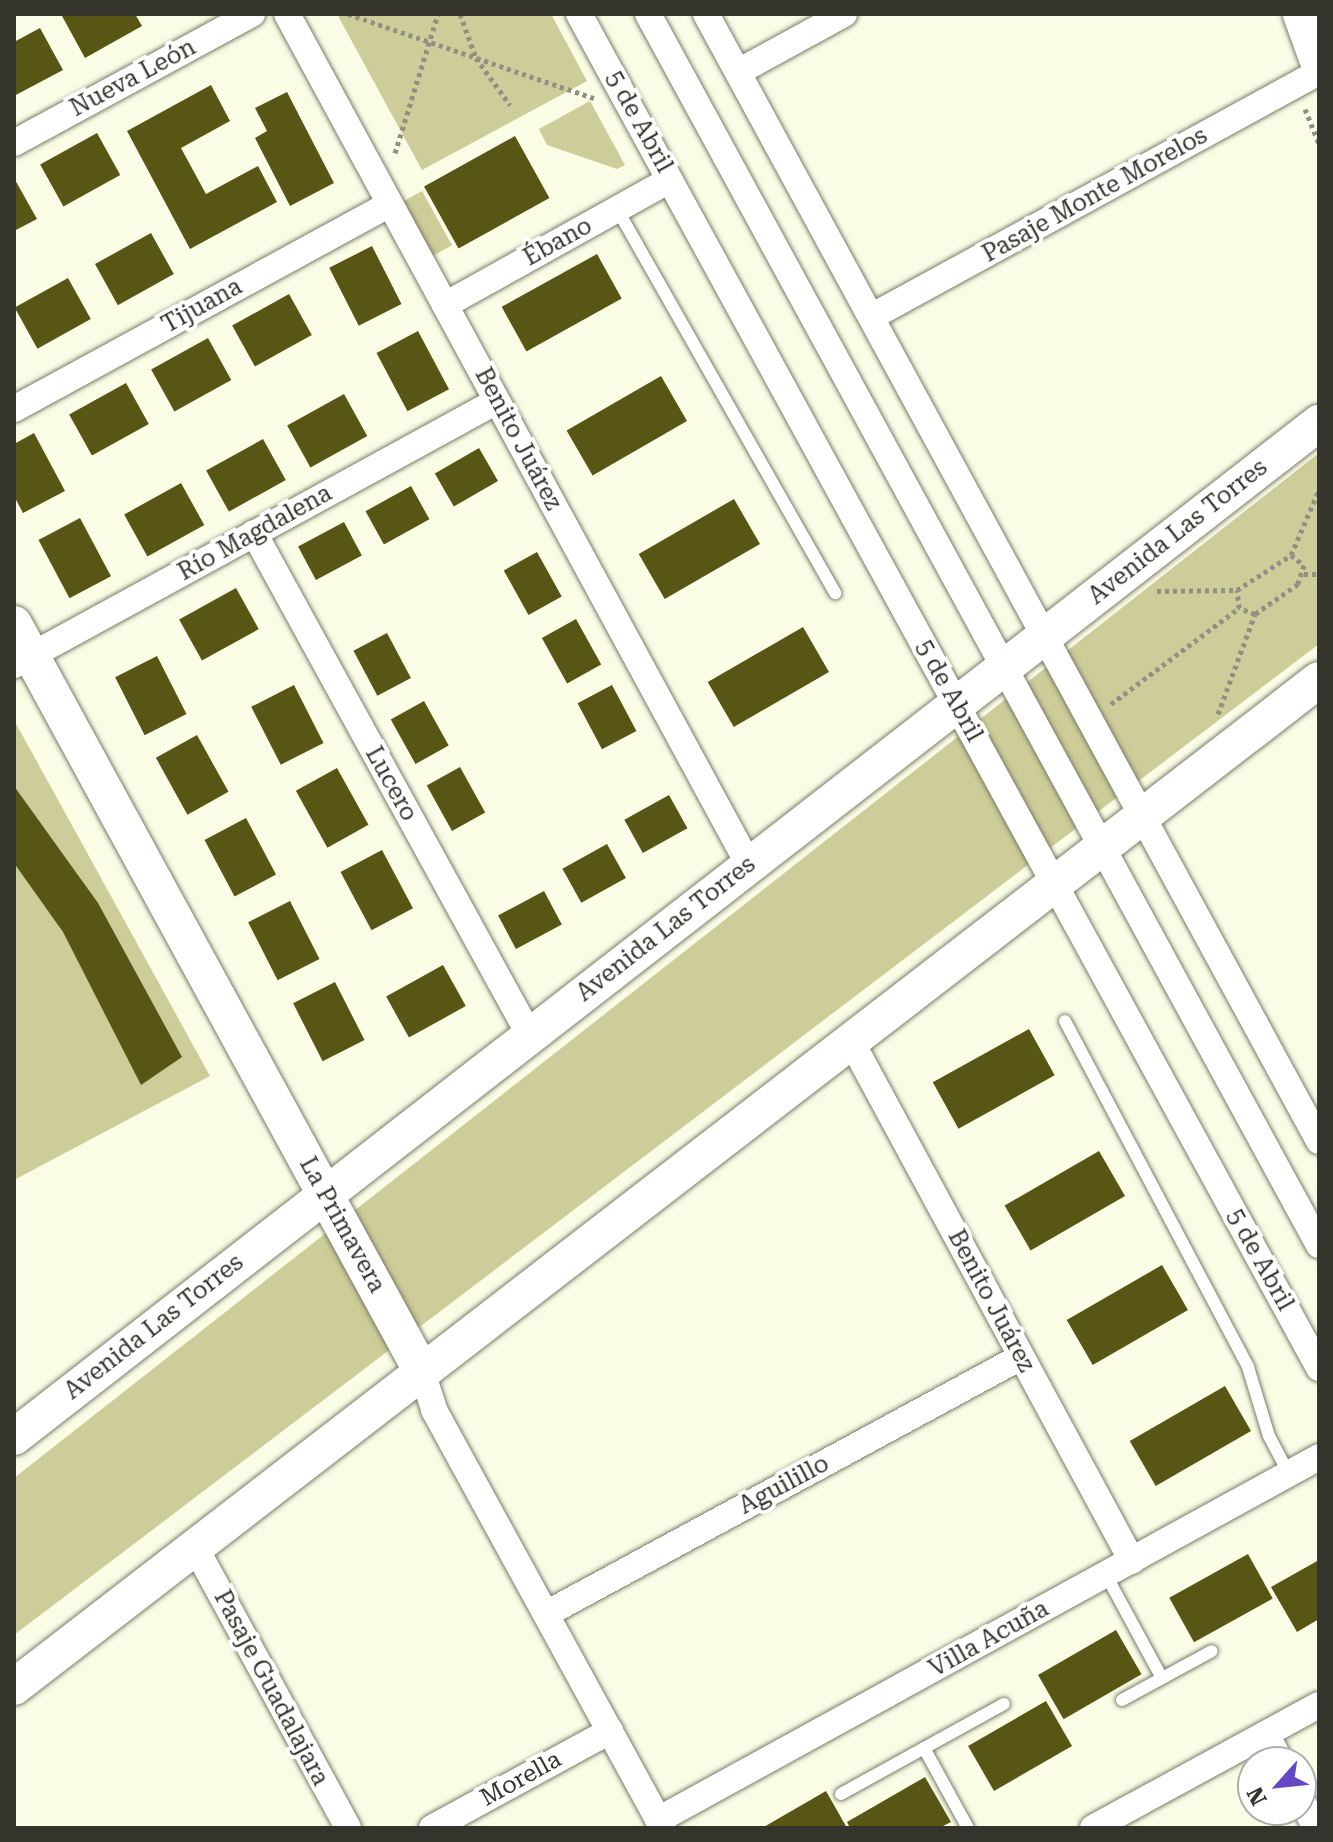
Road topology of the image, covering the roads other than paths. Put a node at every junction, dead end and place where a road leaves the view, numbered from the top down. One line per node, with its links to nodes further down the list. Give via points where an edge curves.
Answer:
1 (252, 14): 11 (street, Nueva León)
2 (287, 14): 13 (street, Benito Juárez)
3 (579, 14): 12 (street, 5 de Abril)
4 (648, 14): 25 (street)
5 (706, 14): 9 (street)
6 (844, 14): 9 (street)
7 (1303, 14): 8 (main road)
8 (1319, 58)
9 (738, 72): 16 (street)
10 (1319, 72): 16 (street, Pasaje Monte Morelos)
11 (14, 143)
12 (670, 180): 14 (street, Ébano); 27 (street, 5 de Abril)
13 (387, 198): 15 (street, Benito Juárez); 18 (street, Tijuana)
14 (617, 209): 15 (street, Ébano); 21 (lane)
15 (445, 305): 17 (street, Benito Juárez)
16 (871, 317): 23 (street)
17 (497, 401): 20 (street, Río Magdalena); 30 (street, Benito Juárez)
18 (14, 409)
19 (1319, 423): 23 (street, Avenida Las Torres)
20 (254, 533): 24 (street, Río Magdalena); 33 (street, Lucero)
21 (835, 593)
22 (14, 624): 24 (street, La Primavera)
23 (1045, 635): 25 (street, Avenida Las Torres); 28 (street)
24 (22, 660): 36 (street, La Primavera)
25 (1003, 666): 27 (street, Avenida Las Torres); 29 (street)
26 (1319, 680): 28 (street)
27 (954, 701): 30 (street, Avenida Las Torres); 31 (street, 5 de Abril)
28 (1143, 815): 29 (street); 35 (street)
29 (1103, 846): 31 (street); 37 (street)
30 (749, 865): 33 (street, Avenida Las Torres)
31 (1054, 884): 34 (street); 39 (street, 5 de Abril)
32 (1065, 1021): 43 (lane, via 1248,1367 1269,1436)
33 (529, 1034): 36 (street, Avenida Las Torres)
34 (851, 1041): 38 (street, Benito Juárez); 40 (street)
35 (1319, 1141)
36 (324, 1193): 40 (street, La Primavera); 41 (street, Avenida Las Torres)
37 (1319, 1245)
38 (1021, 1357): 45 (street, Benito Juárez); 47 (street, Aguilillo)
39 (1319, 1368)
40 (422, 1372): 44 (street); 47 (street, La Primavera, via 434,1410)
41 (14, 1437)
42 (1319, 1457): 43 (street, Villa Acuña)
43 (1289, 1474): 45 (street, Villa Acuña)
44 (195, 1547): 50 (street); 60 (street, Pasaje Guadalajara)
45 (1132, 1561): 46 (street, Villa Acuña)
46 (1106, 1575): 49 (lane); 59 (street, Villa Acuña)
47 (546, 1614): 54 (street, La Primavera)
48 (1212, 1651): 49 (lane)
49 (1162, 1678): 51 (lane)
50 (14, 1687)
51 (1122, 1700)
52 (1004, 1704): 57 (lane)
53 (1319, 1705): 55 (street)
54 (610, 1731): 59 (street, La Primavera); 61 (street, Morella)
55 (1266, 1734): 56 (street); 63 (street)
56 (1272, 1746)
57 (924, 1748): 58 (lane); 62 (lane)
58 (841, 1794)
59 (661, 1824)
60 (348, 1828)
61 (432, 1828)
62 (968, 1828)
63 (1093, 1828)

